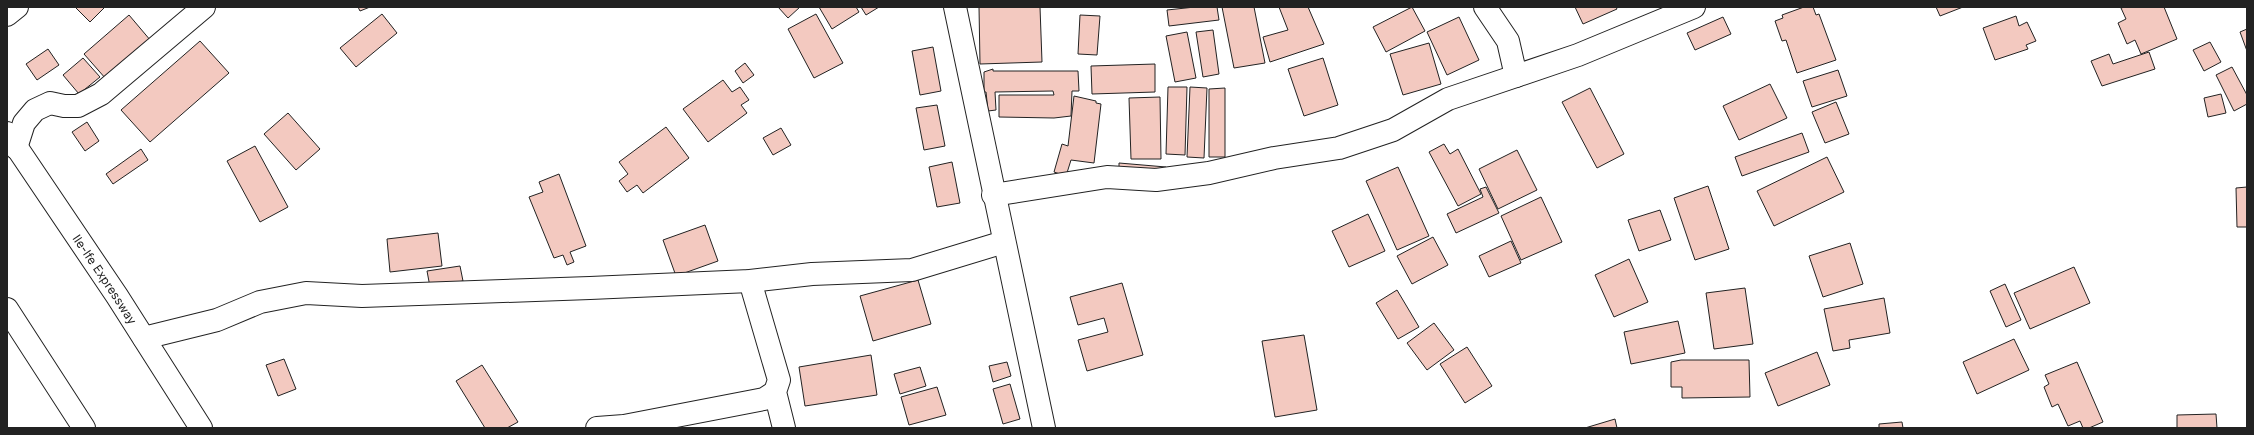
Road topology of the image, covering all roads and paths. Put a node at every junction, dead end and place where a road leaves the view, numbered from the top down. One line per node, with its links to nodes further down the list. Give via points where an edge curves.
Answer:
1 (17, 7): 6 (street)
2 (204, 7): 8 (street, via 101,94 78,106 50,103 35,110)
3 (956, 7): 9 (street)
4 (1485, 7): 7 (street, via 1508,41)
5 (1694, 7): 7 (street, via 1578,55)
6 (7, 15)
7 (1516, 76): 9 (street, via 1448,99 1393,130 1339,148 1274,158 1209,173 1156,180 1107,177)
8 (12, 140): 13 (street, Ile-Ife Expressway)
9 (993, 195): 10 (street)
10 (1004, 242): 11 (street, via 912,270 812,274); 19 (street)
11 (750, 281): 13 (street, via 362,296 306,293 260,302 217,320); 14 (street, via 779,380)
12 (7, 309): 15 (street)
13 (144, 338): 16 (street, Ile-Ife Expressway)
14 (775, 392): 17 (street, via 764,399 624,426); 18 (street)
15 (84, 428)
16 (201, 428)
17 (597, 428)
18 (784, 428)
19 (1044, 428)

